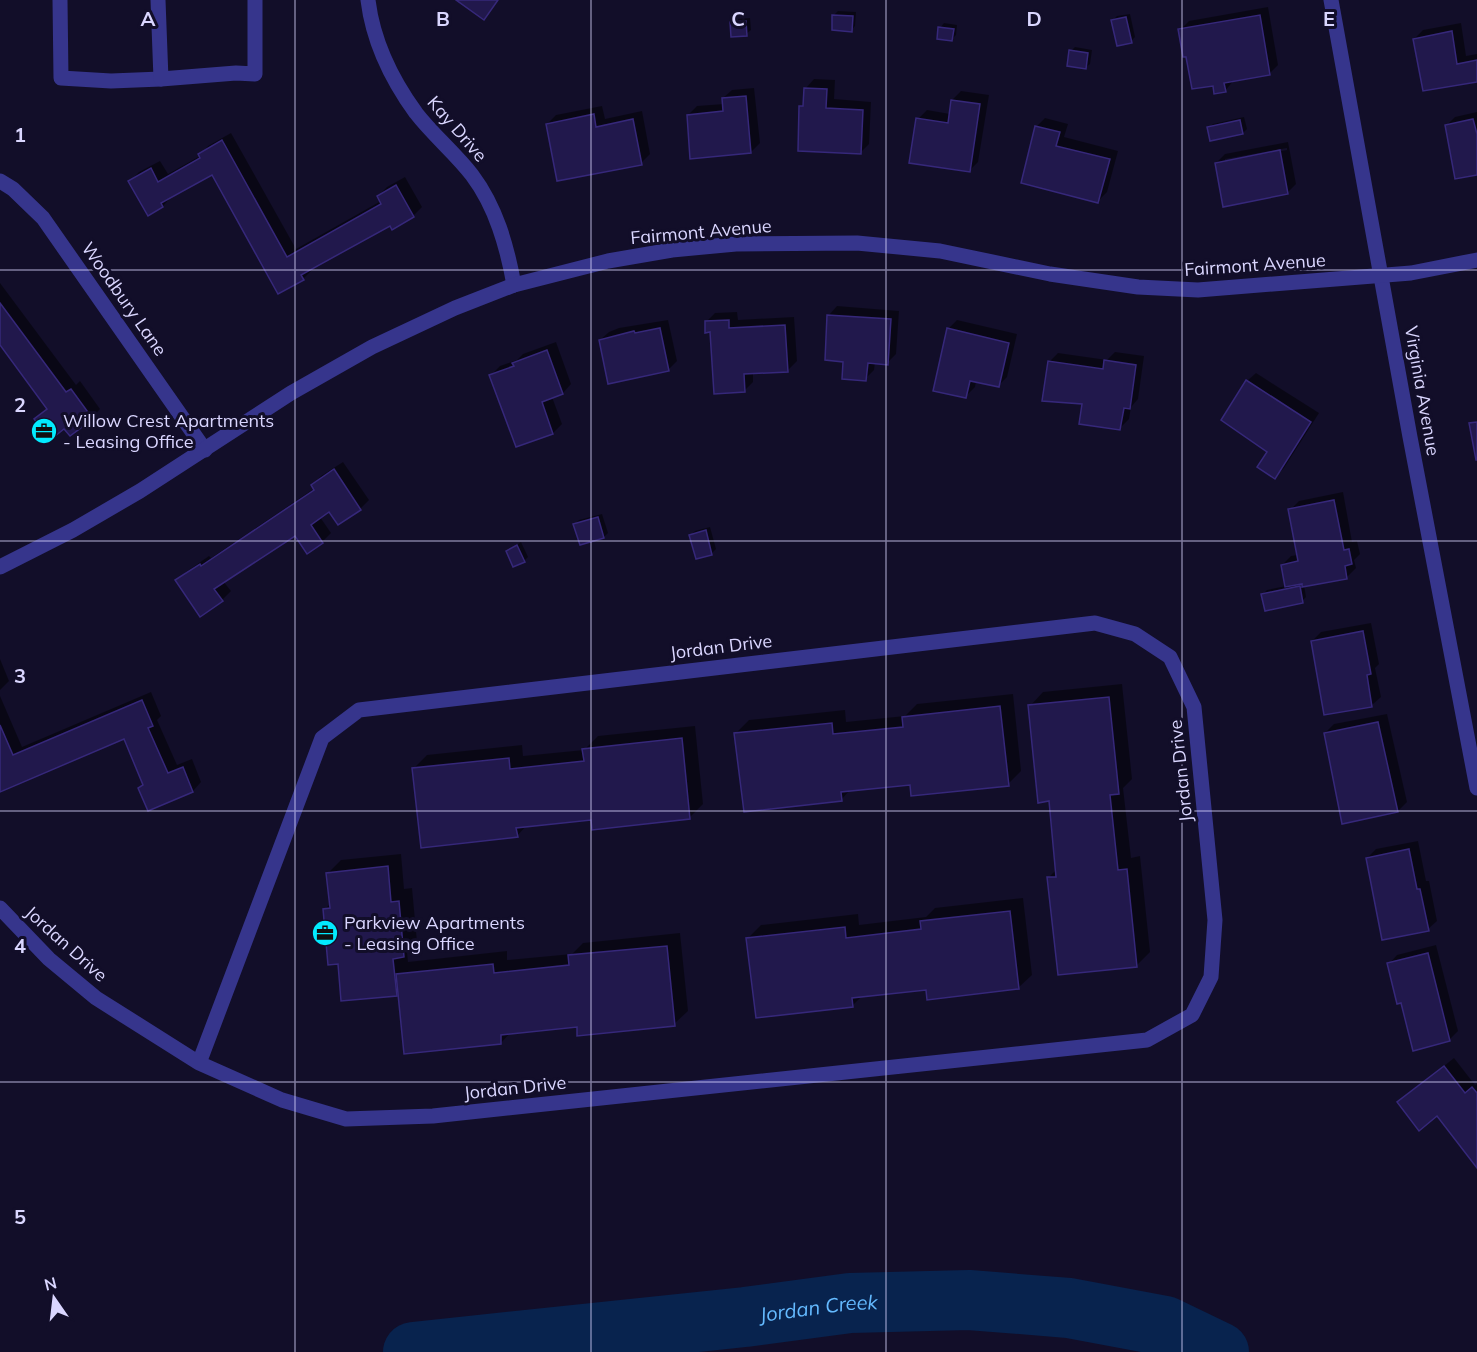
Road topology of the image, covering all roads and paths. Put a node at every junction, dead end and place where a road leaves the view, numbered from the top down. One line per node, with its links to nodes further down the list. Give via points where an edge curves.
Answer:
1 (60, 0): 6 (street, via 61,78)
2 (158, 0): 6 (street)
3 (255, 0): 6 (street, via 255,74)
4 (368, 0): 10 (street, Kay Drive, via 376,38 393,78 417,114 472,175 492,209 507,246)
5 (1331, 0): 9 (street, Virginia Avenue)
6 (161, 79)
7 (0, 181): 11 (street, Woodbury Lane, via 44,218)
8 (1477, 260): 9 (street, Fairmont Avenue)
9 (1381, 276): 10 (street, Fairmont Avenue, via 1198,290 1138,287 928,250 857,243 736,244 608,261); 13 (street, Virginia Avenue)
10 (514, 285): 11 (street, Fairmont Avenue, via 372,347 291,393)
11 (205, 450): 12 (street, Fairmont Avenue, via 73,530)
12 (0, 567)
13 (1477, 788)
14 (0, 908): 15 (street, Jordan Drive, via 49,959 96,998)
15 (199, 1063): 15 (street, Jordan Drive, via 322,738 359,710 1095,623 1135,634 1170,657 1194,707 1215,920 1211,977 1192,1015 1147,1040 433,1116 346,1119 282,1100)

